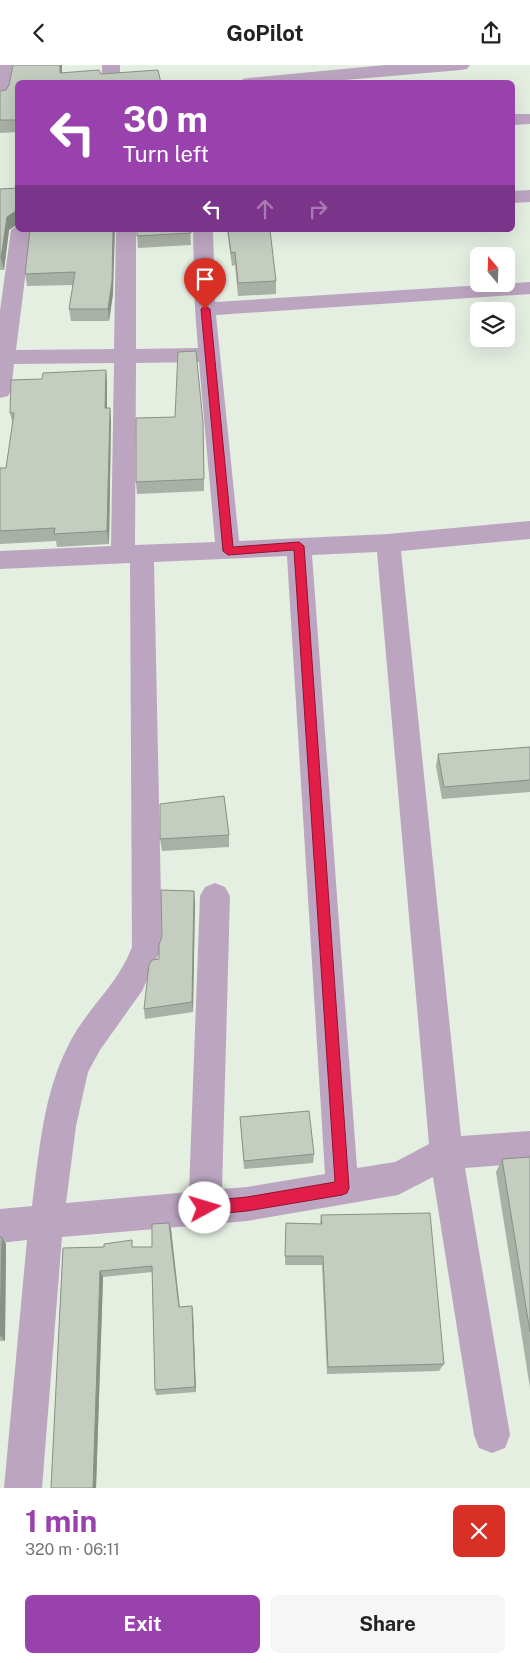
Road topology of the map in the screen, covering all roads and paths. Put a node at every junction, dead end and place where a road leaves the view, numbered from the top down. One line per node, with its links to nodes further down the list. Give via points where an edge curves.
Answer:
1 (6, 65): 7 (street)
2 (111, 65): 5 (street)
3 (461, 65): 4 (street)
4 (374, 68): 6 (street)
5 (111, 80)
6 (274, 80)
7 (0, 97)
8 (530, 119): 9 (street)
9 (515, 120)
10 (530, 196): 11 (street)
11 (515, 197)
12 (20, 232): 19 (street)
13 (126, 232): 18 (street)
14 (203, 232): 16 (street)
15 (530, 288): 16 (street)
16 (205, 309): 17 (street)
17 (210, 355): 18 (street); 24 (street)
18 (125, 356): 19 (street); 25 (street)
19 (2, 357): 20 (street)
20 (0, 391)
21 (530, 530): 22 (street)
22 (388, 543): 23 (street); 29 (street)
23 (299, 546): 24 (street); 30 (street)
24 (228, 551): 25 (street)
25 (132, 555): 26 (street); 32 (street, via 147,947 142,965 127,990 86,1044 73,1070 64,1101)
26 (0, 560)
27 (215, 897): 31 (street)
28 (530, 1147): 29 (street)
29 (446, 1153): 30 (street, via 398,1178); 34 (street)
30 (342, 1188): 31 (street)
31 (205, 1208): 32 (street)
32 (46, 1222): 33 (street); 35 (street)
33 (0, 1226)
34 (492, 1435)
35 (24, 1488)

